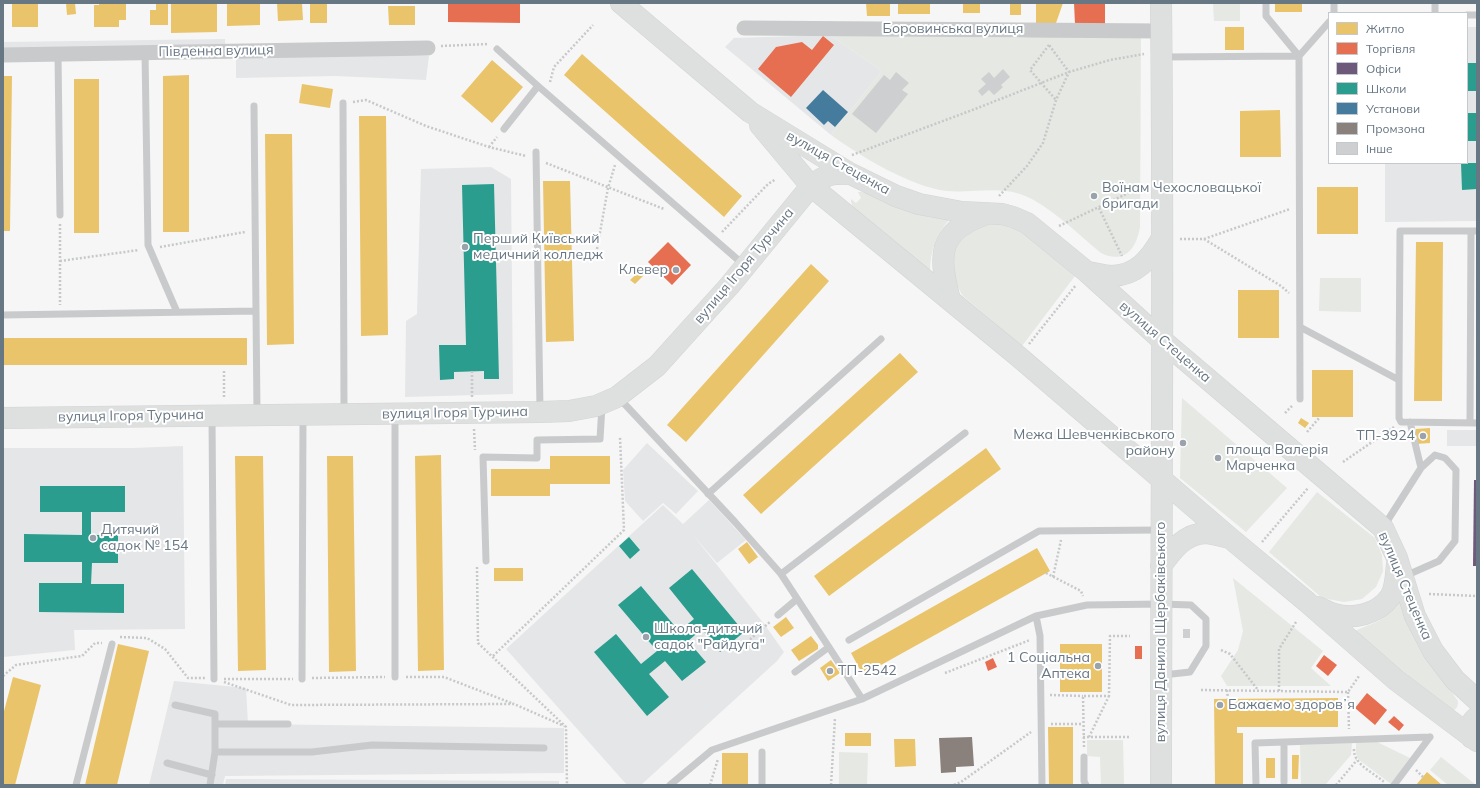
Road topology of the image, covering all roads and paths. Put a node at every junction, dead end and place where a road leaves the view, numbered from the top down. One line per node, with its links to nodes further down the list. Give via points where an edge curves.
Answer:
1 (1161, 3): 8 (main road)
2 (1266, 3): 16 (lane, via 1266,16)
3 (622, 4): 24 (main road, вулиця Стеценка)
4 (1328, 23): 16 (lane)
5 (593, 25): 20 (path, via 554,67)
6 (744, 28): 7 (street, Боровинська вулиця)
7 (1048, 30): 8 (street, Боровинська вулиця); 9 (path)
8 (1161, 31): 15 (main road)
9 (1049, 45): 17 (path); 18 (path, via 1030,70)
10 (428, 48): 11 (path, via 488,44); 12 (street, Південна вулиця)
11 (497, 49): 19 (lane)
12 (145, 52): 14 (street, Південна вулиця); 51 (lane, via 148,245)
13 (3, 54): 14 (street, Південна вулиця)
14 (58, 54): 38 (lane)
15 (1153, 55): 16 (lane); 17 (path, via 1110,60); 41 (main road)
16 (1300, 56): 35 (lane)
17 (1069, 72): 18 (path); 21 (path)
18 (1041, 83): 21 (path); 28 (path)
19 (538, 86): 20 (lane); 25 (lane)
20 (546, 94): 27 (lane)
21 (1056, 100): 33 (path, via 1043,143 1027,166)
22 (343, 102): 26 (path, via 366,100 426,126 489,147); 68 (lane)
23 (254, 106): 50 (lane)
24 (750, 112): 28 (main road, вулиця Стеценка); 30 (main road, вулиця Стеценка)
25 (504, 129)
26 (536, 155): 32 (path); 65 (lane)
27 (617, 155): 32 (path); 34 (lane)
28 (850, 165): 30 (main road, вулиця Ігоря Турчина, via 837,173 828,174); 37 (main road, вулиця Стеценка, via 896,196 919,204)
29 (776, 179): 43 (path, via 768,184)
30 (811, 186): 46 (main road, вулиця Ігоря Турчина); 48 (main road, вулиця Стеценка)
31 (1143, 186): 36 (path)
32 (608, 188): 34 (path, via 663,210); 44 (path)
33 (999, 196)
34 (675, 205): 43 (lane)
35 (1300, 206): 42 (path); 49 (lane)
36 (1099, 208): 39 (path); 45 (path)
37 (986, 214): 47 (main road, вулиця Стеценка, via 1002,214 1027,223); 48 (main road, via 956,229 946,242 942,258 943,274)
38 (60, 215): 52 (path)
39 (1059, 226)
40 (1474, 231): 60 (lane, via 1400,231); 74 (lane)
41 (1168, 238): 42 (path); 47 (main road, via 1143,264 1129,274); 56 (main road)
42 (1204, 239): 49 (path, via 1281,286)
43 (715, 240): 46 (lane)
44 (597, 249)
45 (1125, 262)
46 (746, 266): 62 (main road, вулиця Ігоря Турчина, via 657,366)
47 (1083, 276): 56 (main road, вулиця Стеценка); 57 (path)
48 (950, 300): 81 (main road, вулиця Стеценка)
49 (1300, 303): 54 (lane)
50 (256, 311): 51 (lane); 69 (lane)
51 (177, 312): 52 (lane)
52 (60, 314): 53 (lane)
53 (3, 315)
54 (1300, 327): 60 (lane); 61 (lane)
55 (881, 339): 83 (lane)
56 (1163, 341): 81 (main road); 84 (main road, вулиця Стеценка)
57 (1026, 349)
58 (224, 371): 64 (path)
59 (472, 371): 63 (path)
60 (1399, 380): 72 (lane)
61 (1300, 399)
62 (610, 400): 65 (main road, вулиця Ігоря Турчина, via 596,406 568,411); 83 (lane); 89 (lane, via 600,439 537,440 537,458 483,457)
63 (473, 407): 65 (main road, вулиця Ігоря Турчина); 66 (main road, вулиця Ігоря Турчина); 78 (path)
64 (218, 410): 69 (main road, вулиця Ігоря Турчина); 71 (main road, вулиця Ігоря Турчина); 117 (lane)
65 (540, 412)
66 (395, 413): 68 (main road, вулиця Ігоря Турчина); 116 (lane)
67 (303, 414): 68 (main road, вулиця Ігоря Турчина); 69 (main road, вулиця Ігоря Турчина); 118 (lane)
68 (344, 414)
69 (257, 415)
70 (1320, 417): 75 (path)
71 (3, 418)
72 (1401, 422): 73 (lane); 79 (path)
73 (1410, 422): 74 (lane); 80 (lane)
74 (1473, 423)
75 (1308, 432)
76 (965, 433): 94 (lane)
77 (620, 437): 111 (path, via 624,530)
78 (475, 454)
79 (1343, 462)
80 (1421, 468): 84 (lane); 92 (lane, via 1435,455 1445,458 1456,470 1455,541 1439,561)
81 (1162, 478): 86 (main road, вулиця Данила Щербаківського); 87 (main road, вулиця Стеценка)
82 (1310, 486): 88 (path)
83 (708, 494): 94 (lane)
84 (1382, 528): 92 (main road, вулиця Стеценка)
85 (1064, 530): 86 (lane); 95 (path); 106 (lane, via 1038,531)
86 (1161, 530): 91 (main road, вулиця Данила Щербаківського)
87 (1230, 538): 91 (main road, via 1206,533 1188,537); 99 (main road, вулиця Стеценка)
88 (1259, 545)
89 (486, 561)
90 (477, 564): 111 (path, via 478,643)
91 (1161, 566): 100 (main road, вулиця Данила Щербаківського)
92 (1400, 567): 99 (main road, via 1390,597 1376,610 1357,616 1335,614); 129 (main road, вулиця Стеценка, via 1415,616 1434,651 1455,680)
93 (1046, 573): 95 (path)
94 (781, 574): 98 (lane)
95 (1053, 577): 101 (path, via 1080,591)
96 (1429, 594): 97 (path)
97 (1477, 596)
98 (797, 599): 102 (lane); 108 (lane)
99 (1308, 602): 142 (main road, вулиця Стеценка, via 1396,680)
100 (1161, 604): 101 (lane); 114 (main road, вулиця Данила Щербаківського); 114 (lane, via 1191,605 1206,620 1206,646 1190,672)
101 (1087, 605): 103 (lane)
102 (778, 615): 109 (path)
103 (1036, 616): 124 (lane, via 1040,636); 127 (lane)
104 (1296, 622): 122 (path, via 1278,649)
105 (1130, 636): 126 (path, via 1110,636)
106 (849, 640)
107 (112, 644): 113 (path, via 95,643 82,656 16,665); 117 (path, via 112,637 147,638 165,649 188,678); 153 (lane)
108 (829, 647): 112 (lane); 127 (lane)
109 (738, 650)
110 (1221, 650): 121 (path, via 1230,654)
111 (493, 656): 138 (path)
112 (795, 672)
113 (3, 676)
114 (1161, 676): 162 (main road, вулиця Данила Щербаківського)
115 (1359, 676): 123 (path)
116 (394, 677): 118 (path); 131 (path, via 444,677)
117 (214, 679): 118 (path); 131 (path, via 291,705)
118 (302, 679)
119 (1201, 690): 120 (path)
120 (1227, 690): 121 (path); 128 (path)
121 (1258, 690): 122 (path)
122 (1278, 691): 123 (path)
123 (1348, 692): 143 (path)
124 (1041, 695): 125 (path); 136 (lane)
125 (1083, 696): 126 (path); 137 (path)
126 (1109, 696): 140 (path)
127 (862, 699): 156 (lane, via 712,750)
128 (1228, 699)
129 (1477, 700)
130 (175, 704): 134 (lane, via 215,714)
131 (514, 704): 138 (path)
132 (836, 716): 158 (path)
133 (1477, 717): 142 (main road, via 1471,725)
134 (215, 724): 135 (lane); 146 (lane)
135 (288, 724)
136 (1041, 724): 137 (path); 159 (path); 160 (lane)
137 (1083, 724): 139 (path)
138 (566, 727): 155 (path)
139 (1084, 737): 140 (path); 148 (path)
140 (1090, 737): 141 (path)
141 (1130, 737)
142 (1475, 739)
143 (1352, 741): 144 (lane); 149 (path, via 1353,754); 166 (lane, via 1430,737)
144 (1284, 743): 152 (lane); 163 (lane, via 1255,744)
145 (544, 748): 146 (lane, via 372,745 312,752)
146 (215, 752): 151 (lane)
147 (762, 752): 157 (lane)
148 (1084, 757): 161 (lane)
149 (1357, 760): 164 (path); 165 (path)
150 (167, 763): 151 (lane)
151 (212, 775): 154 (lane)
152 (1284, 782)
153 (76, 785)
154 (210, 785)
155 (567, 785)
156 (670, 785)
157 (762, 785)
158 (831, 785)
159 (954, 785)
160 (1042, 785)
161 (1086, 785)
162 (1161, 785)
163 (1256, 785)
164 (1336, 785)
165 (1389, 785)
166 (1394, 785)

